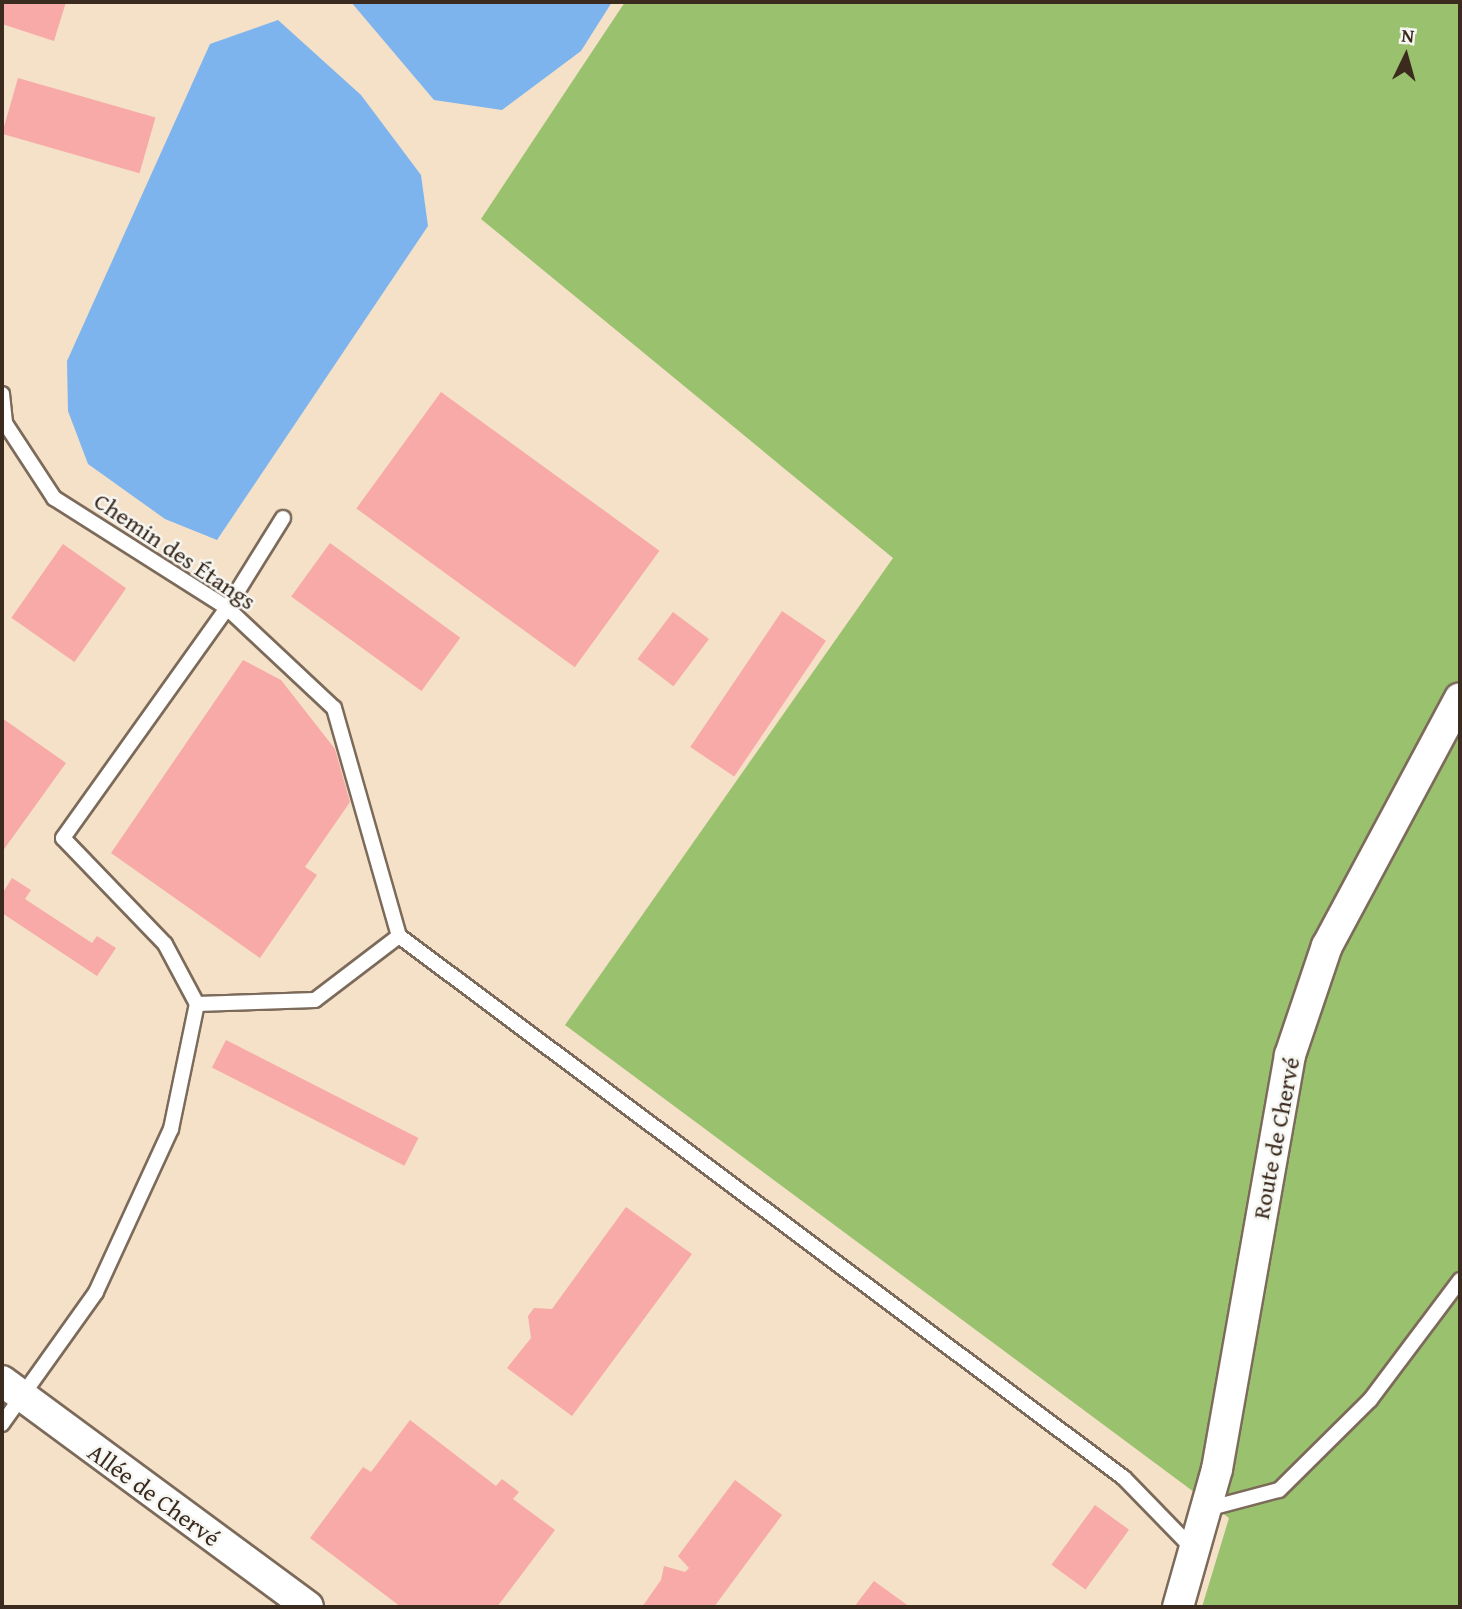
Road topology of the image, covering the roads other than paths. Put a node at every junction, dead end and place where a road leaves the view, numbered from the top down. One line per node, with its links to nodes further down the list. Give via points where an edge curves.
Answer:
1 (2, 394): 3 (lane, Chemin des Étangs, via 5,423 54,498)
2 (283, 518): 3 (lane)
3 (227, 608): 5 (lane, Chemin des Étangs, via 334,708); 6 (lane, via 63,838 166,944)
4 (1460, 698): 10 (street, Route de Chervé, via 1327,946 1290,1055)
5 (399, 936): 6 (lane, via 315,1000); 11 (lane, via 1124,1478)
6 (197, 1004): 8 (lane, via 171,1129 96,1292)
7 (1460, 1280): 10 (lane, via 1370,1400 1279,1490)
8 (12, 1390): 9 (lane); 12 (street, Allée de Chervé)
9 (2, 1424)
10 (1207, 1509): 11 (street, Route de Chervé)
11 (1196, 1552): 13 (street, Route de Chervé)
12 (308, 1607)
13 (1178, 1607)

